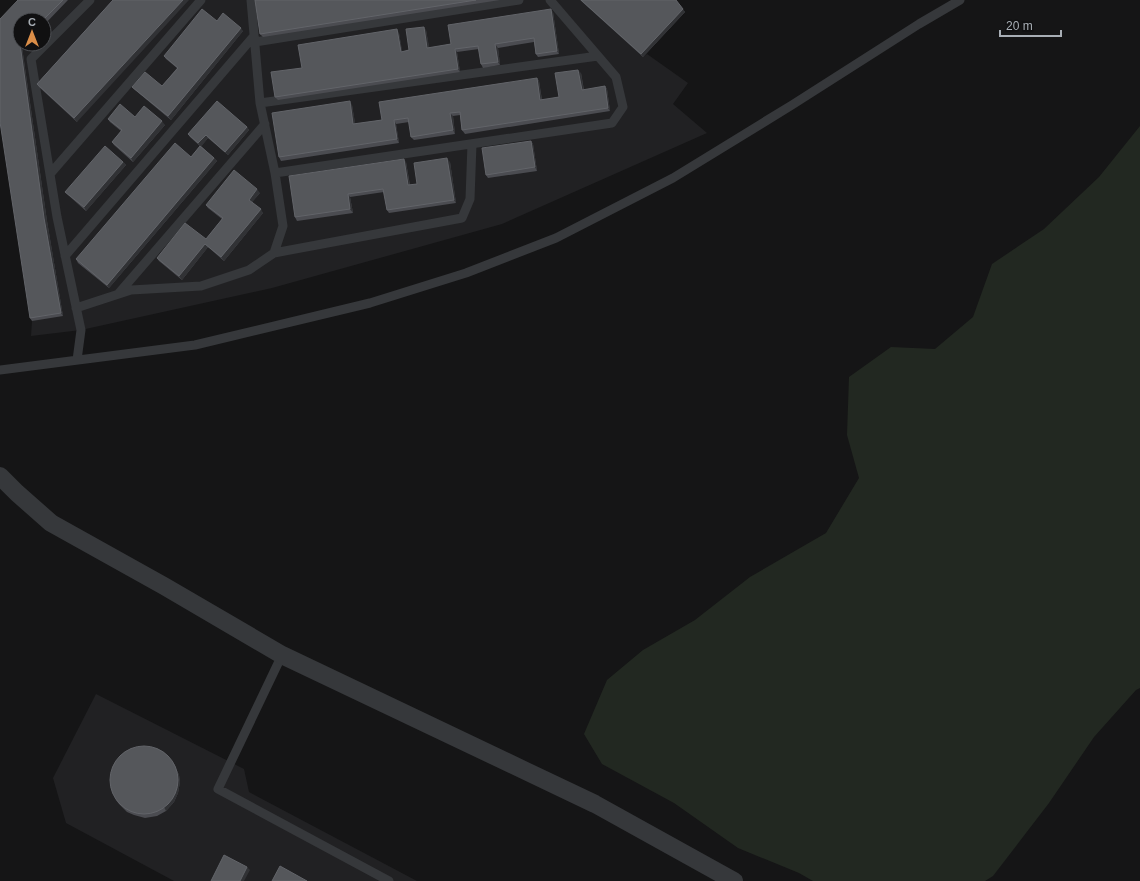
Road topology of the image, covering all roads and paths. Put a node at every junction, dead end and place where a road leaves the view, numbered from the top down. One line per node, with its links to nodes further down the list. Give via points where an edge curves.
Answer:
1 (90, 0): 13 (lane, via 31,59)
2 (201, 0): 13 (lane)
3 (251, 0): 7 (lane)
4 (520, 0): 7 (lane)
5 (550, 0): 8 (lane)
6 (960, 0): 18 (lane, via 673,178 556,238 466,273 370,302 195,345)
7 (255, 39): 9 (lane); 15 (lane)
8 (598, 56): 9 (lane); 11 (lane, via 616,77 623,107 612,123)
9 (260, 103): 10 (lane)
10 (265, 124): 12 (lane); 16 (lane)
11 (472, 144): 12 (lane); 14 (lane, via 470,199 462,218)
12 (275, 173): 14 (lane, via 283,226)
13 (50, 174): 15 (lane)
14 (274, 253): 16 (lane, via 249,270 200,286 131,290)
15 (65, 256): 17 (lane)
16 (118, 294): 17 (lane)
17 (76, 308): 18 (lane, via 81,330)
18 (77, 360): 19 (lane)
19 (0, 370)
20 (0, 476): 21 (street, via 51,523)
21 (282, 655): 22 (lane, via 218,789); 23 (street, via 595,804)
22 (389, 881)
23 (734, 881)

